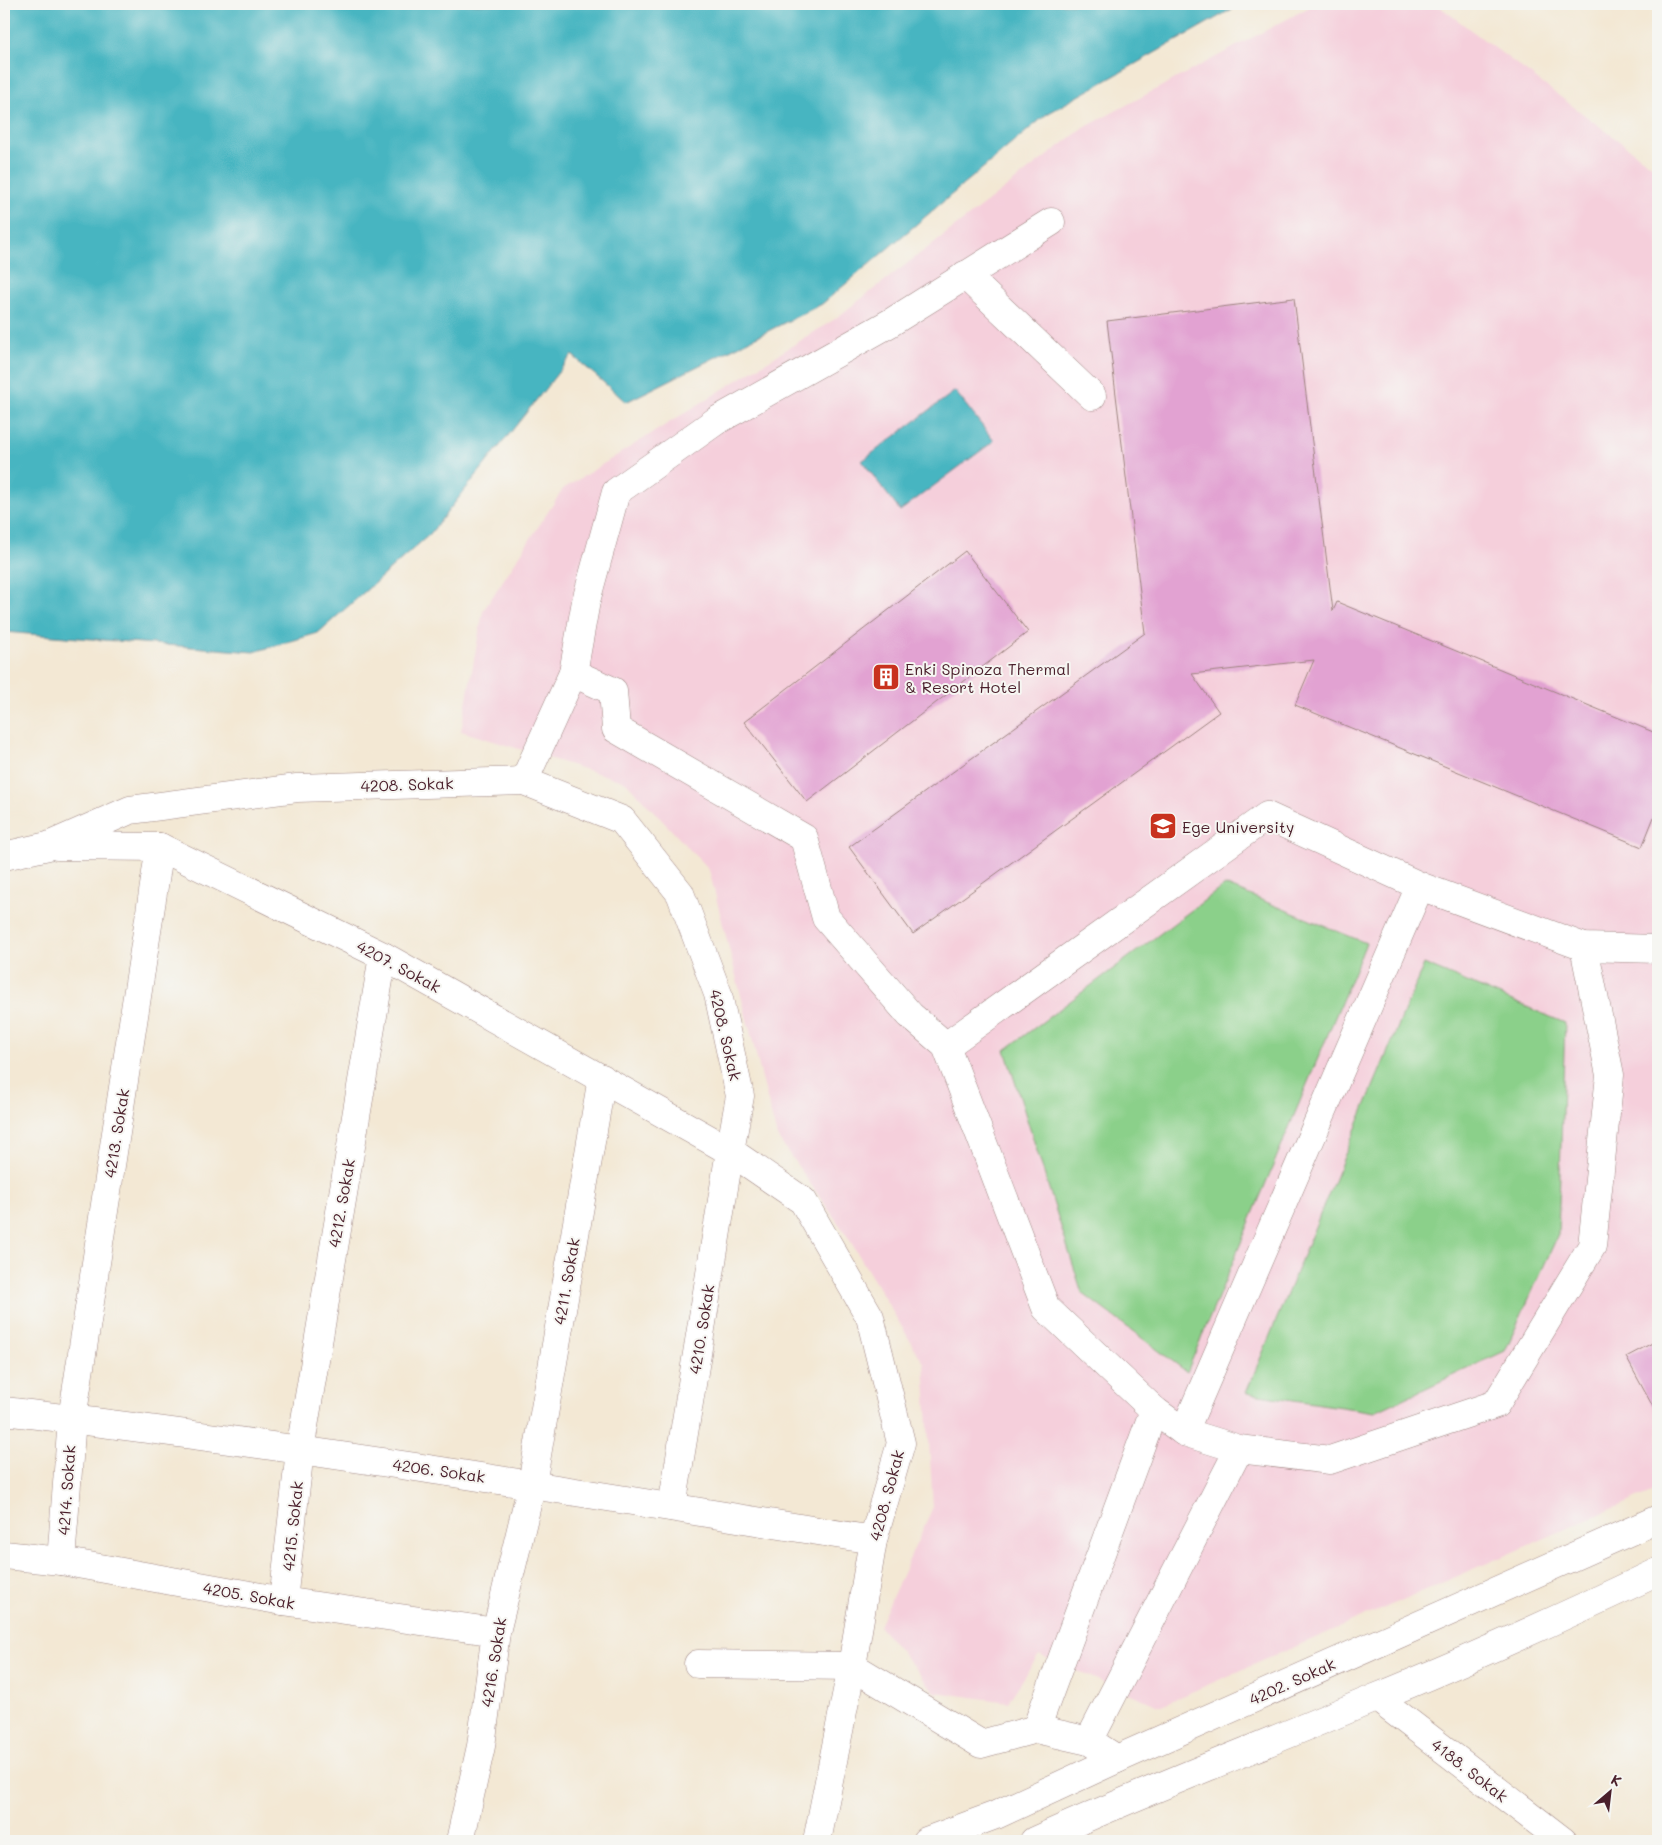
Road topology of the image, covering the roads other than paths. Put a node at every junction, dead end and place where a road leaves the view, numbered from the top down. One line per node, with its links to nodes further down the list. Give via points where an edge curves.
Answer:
1 (1051, 222): 2 (street)
2 (965, 275): 3 (street); 4 (street, via 890,323 716,421 616,492 586,600)
3 (1092, 396)
4 (573, 673): 5 (street); 13 (street, via 613,691 616,729 804,838 826,918 910,1015)
5 (524, 781): 6 (street, 4208. Sokak, via 297,788 130,810); 15 (street, 4208. Sokak, via 622,820 680,893 718,994 740,1096)
6 (48, 846): 7 (street, 4207. Sokak); 8 (street, 4208. Sokak)
7 (160, 847): 12 (street, 4207. Sokak); 18 (street, 4213. Sokak)
8 (4, 856)
9 (1420, 886): 10 (street); 13 (street, via 1267,816); 19 (street)
10 (1584, 947): 11 (street); 20 (street, via 1610,1075 1592,1246 1496,1404 1330,1460)
11 (1658, 949)
12 (383, 956): 14 (street, 4207. Sokak); 21 (street, 4212. Sokak)
13 (946, 1046): 16 (street, via 1046,1308)
14 (602, 1078): 15 (street, 4207. Sokak); 22 (street, 4211. Sokak)
15 (730, 1151): 23 (street, 4210. Sokak); 25 (street, 4208. Sokak, via 803,1200 870,1317 901,1443)
16 (1154, 1410): 19 (street); 34 (street)
17 (4, 1411): 18 (street, 4206. Sokak)
18 (72, 1419): 21 (street, 4206. Sokak); 27 (street, 4214. Sokak)
19 (1184, 1432): 20 (street)
20 (1239, 1449): 35 (street)
21 (300, 1450): 22 (street, 4206. Sokak); 29 (street, 4215. Sokak)
22 (532, 1484): 23 (street, 4206. Sokak); 30 (street, 4216. Sokak)
23 (672, 1507): 25 (street, 4206. Sokak)
24 (1658, 1519): 36 (street, 4202. Sokak)
25 (873, 1540): 32 (street, 4208. Sokak)
26 (4, 1555): 27 (street, 4205. Sokak)
27 (61, 1561): 29 (street, 4205. Sokak)
28 (1658, 1572): 33 (street)
29 (283, 1601): 30 (street, 4205. Sokak)
30 (496, 1632): 37 (street, 4216. Sokak, via 481,1746)
31 (698, 1664): 32 (street)
32 (852, 1666): 34 (street, via 981,1744); 38 (street, 4208. Sokak)
33 (1377, 1698): 40 (street); 41 (street, 4188. Sokak)
34 (1036, 1729): 35 (street)
35 (1088, 1741): 36 (street)
36 (1117, 1758): 39 (street, 4202. Sokak, via 996,1815)
37 (460, 1841)
38 (817, 1841)
39 (926, 1841)
40 (1034, 1841)
41 (1563, 1841)

